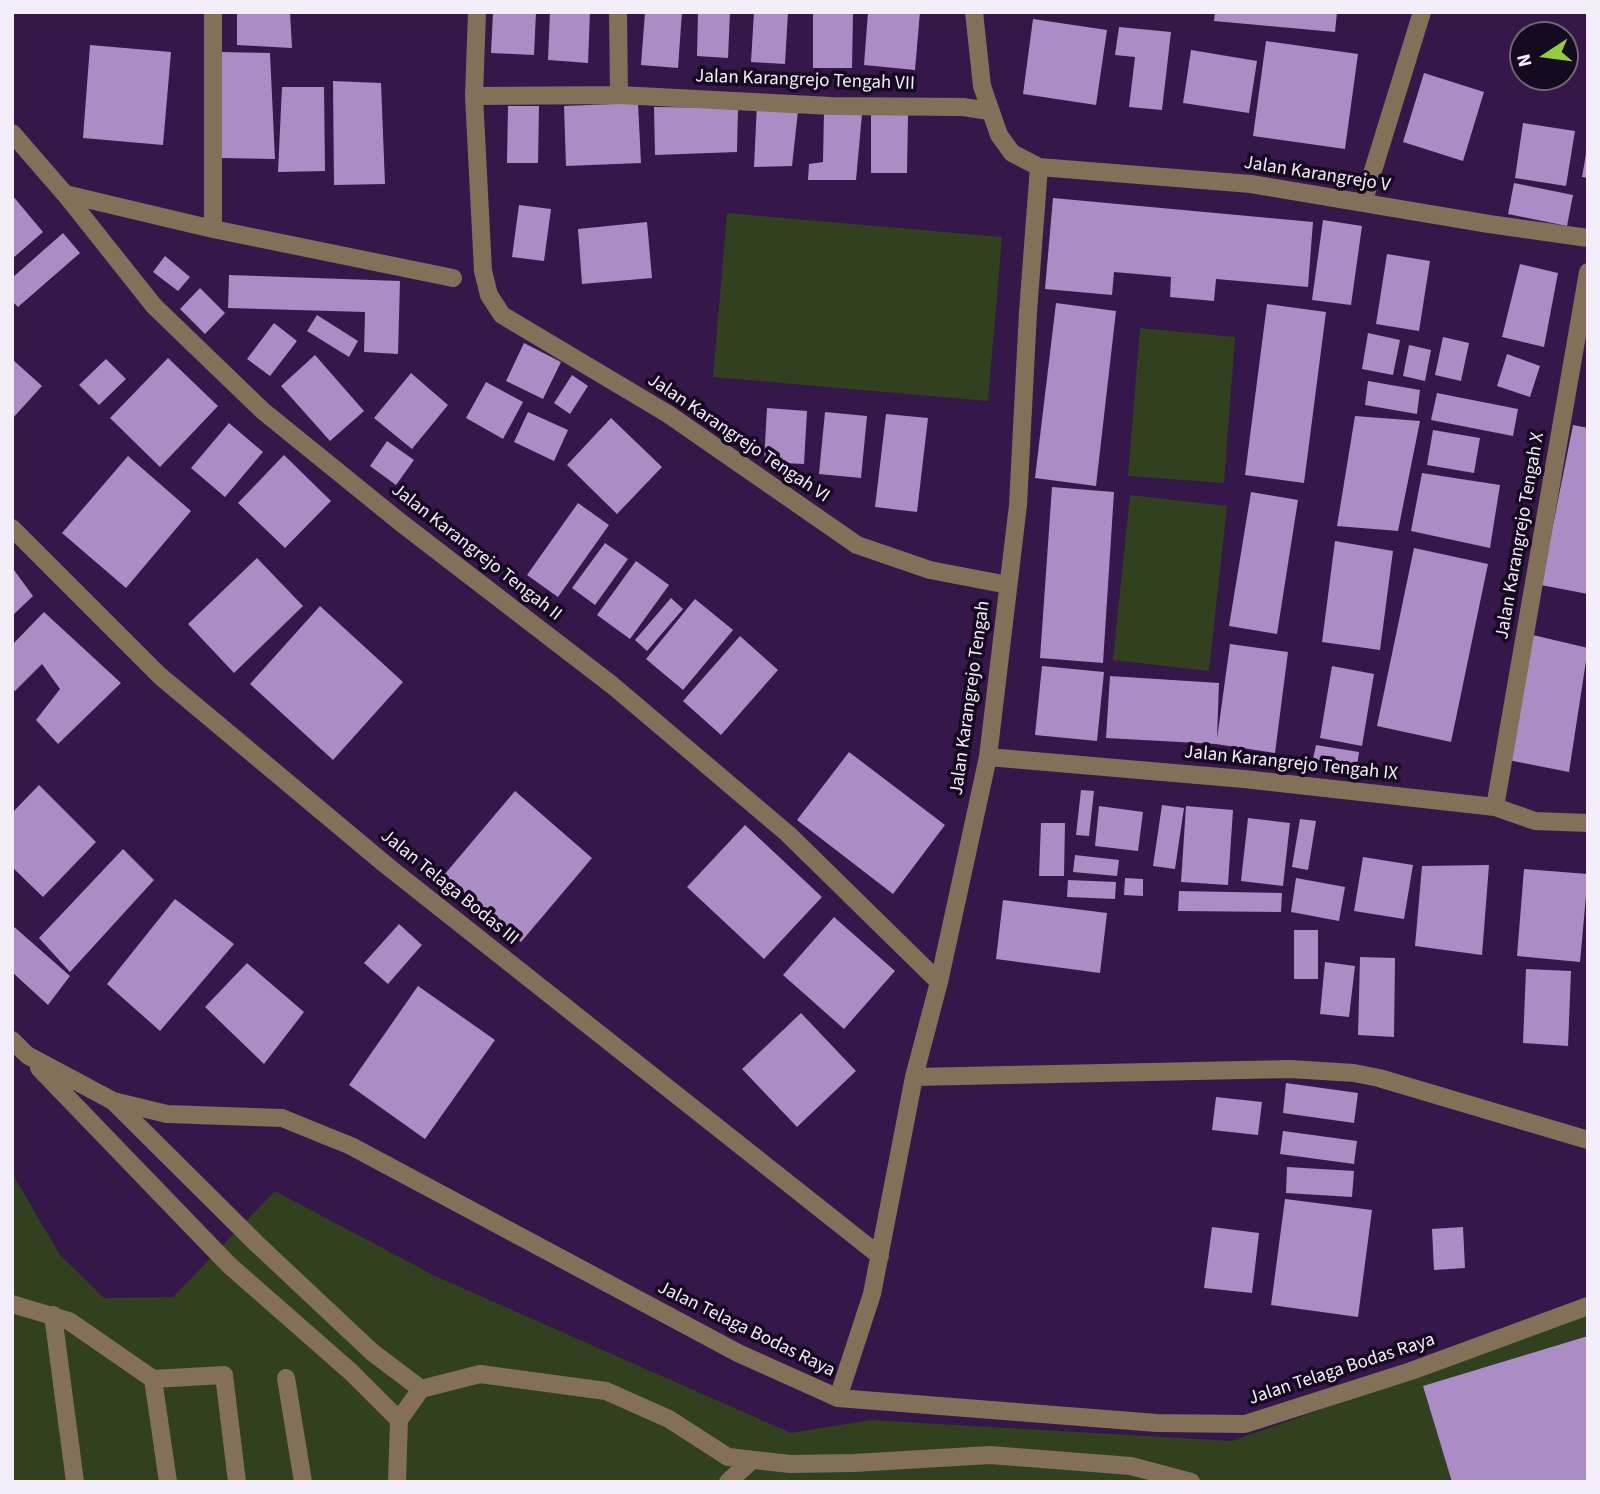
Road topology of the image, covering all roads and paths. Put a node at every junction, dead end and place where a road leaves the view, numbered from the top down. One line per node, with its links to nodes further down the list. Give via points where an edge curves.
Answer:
1 (213, 12): 13 (street)
2 (477, 12): 7 (street)
3 (618, 12): 6 (street)
4 (974, 12): 8 (street)
5 (1422, 12): 12 (street)
6 (619, 95): 7 (street, Jalan Karangrejo Tengah VII); 8 (street, Jalan Karangrejo Tengah VII)
7 (474, 96): 18 (street, Jalan Karangrejo Tengah VI, via 482,271 489,295 502,315 668,414 857,545 930,570)
8 (989, 111): 10 (street, via 1012,152)
9 (12, 134): 11 (street, Jalan Karangrejo Tengah II)
10 (1039, 167): 12 (street, Jalan Karangrejo V, via 1251,184); 18 (street, Jalan Karangrejo Tengah, via 1018,505)
11 (65, 194): 13 (street); 22 (street, Jalan Karangrejo Tengah II, via 154,306 263,411 612,685 788,834)
12 (1363, 203): 14 (street, Jalan Karangrejo V)
13 (213, 229): 16 (street)
14 (1588, 238)
15 (1588, 272): 20 (street, Jalan Karangrejo Tengah X)
16 (453, 278)
17 (12, 528): 28 (street, Jalan Telaga Bodas III, via 170,684 386,865)
18 (1008, 585): 19 (street, Jalan Karangrejo Tengah)
19 (988, 757): 20 (street, Jalan Karangrejo Tengah IX); 22 (street, Jalan Karangrejo Tengah)
20 (1495, 807): 21 (street, Jalan Karangrejo Tengah IX, via 1535,821)
21 (1588, 823)
22 (939, 982): 25 (street, Jalan Karangrejo Tengah)
23 (12, 1040): 24 (street, Jalan Telaga Bodas Raya)
24 (27, 1055): 26 (street, Jalan Telaga Bodas Raya); 36 (street, via 229,1265)
25 (915, 1077): 27 (street, via 1290,1069 1354,1073); 28 (street, Jalan Karangrejo Tengah)
26 (113, 1101): 34 (street, via 372,1352); 35 (street, Jalan Telaga Bodas Raya, via 167,1114 282,1118 351,1146 738,1353)
27 (1588, 1140)
28 (880, 1256): 35 (street, Jalan Karangrejo Tengah)
29 (12, 1304): 31 (street)
30 (1588, 1306): 35 (street, Jalan Telaga Bodas Raya, via 1424,1367 1245,1424 1157,1423)
31 (53, 1315): 33 (street, via 69,1321); 39 (street)
32 (286, 1378): 42 (street)
33 (153, 1379): 40 (street); 41 (street, via 224,1376)
34 (421, 1389): 36 (street); 37 (street, via 480,1374 606,1391 669,1419 728,1457)
35 (838, 1398)
36 (399, 1420): 43 (street)
37 (752, 1460): 38 (street, via 841,1463 990,1455); 44 (street)
38 (1128, 1474): 45 (street)
39 (75, 1482)
40 (168, 1482)
41 (237, 1482)
42 (303, 1482)
43 (397, 1482)
44 (728, 1482)
45 (1191, 1482)

